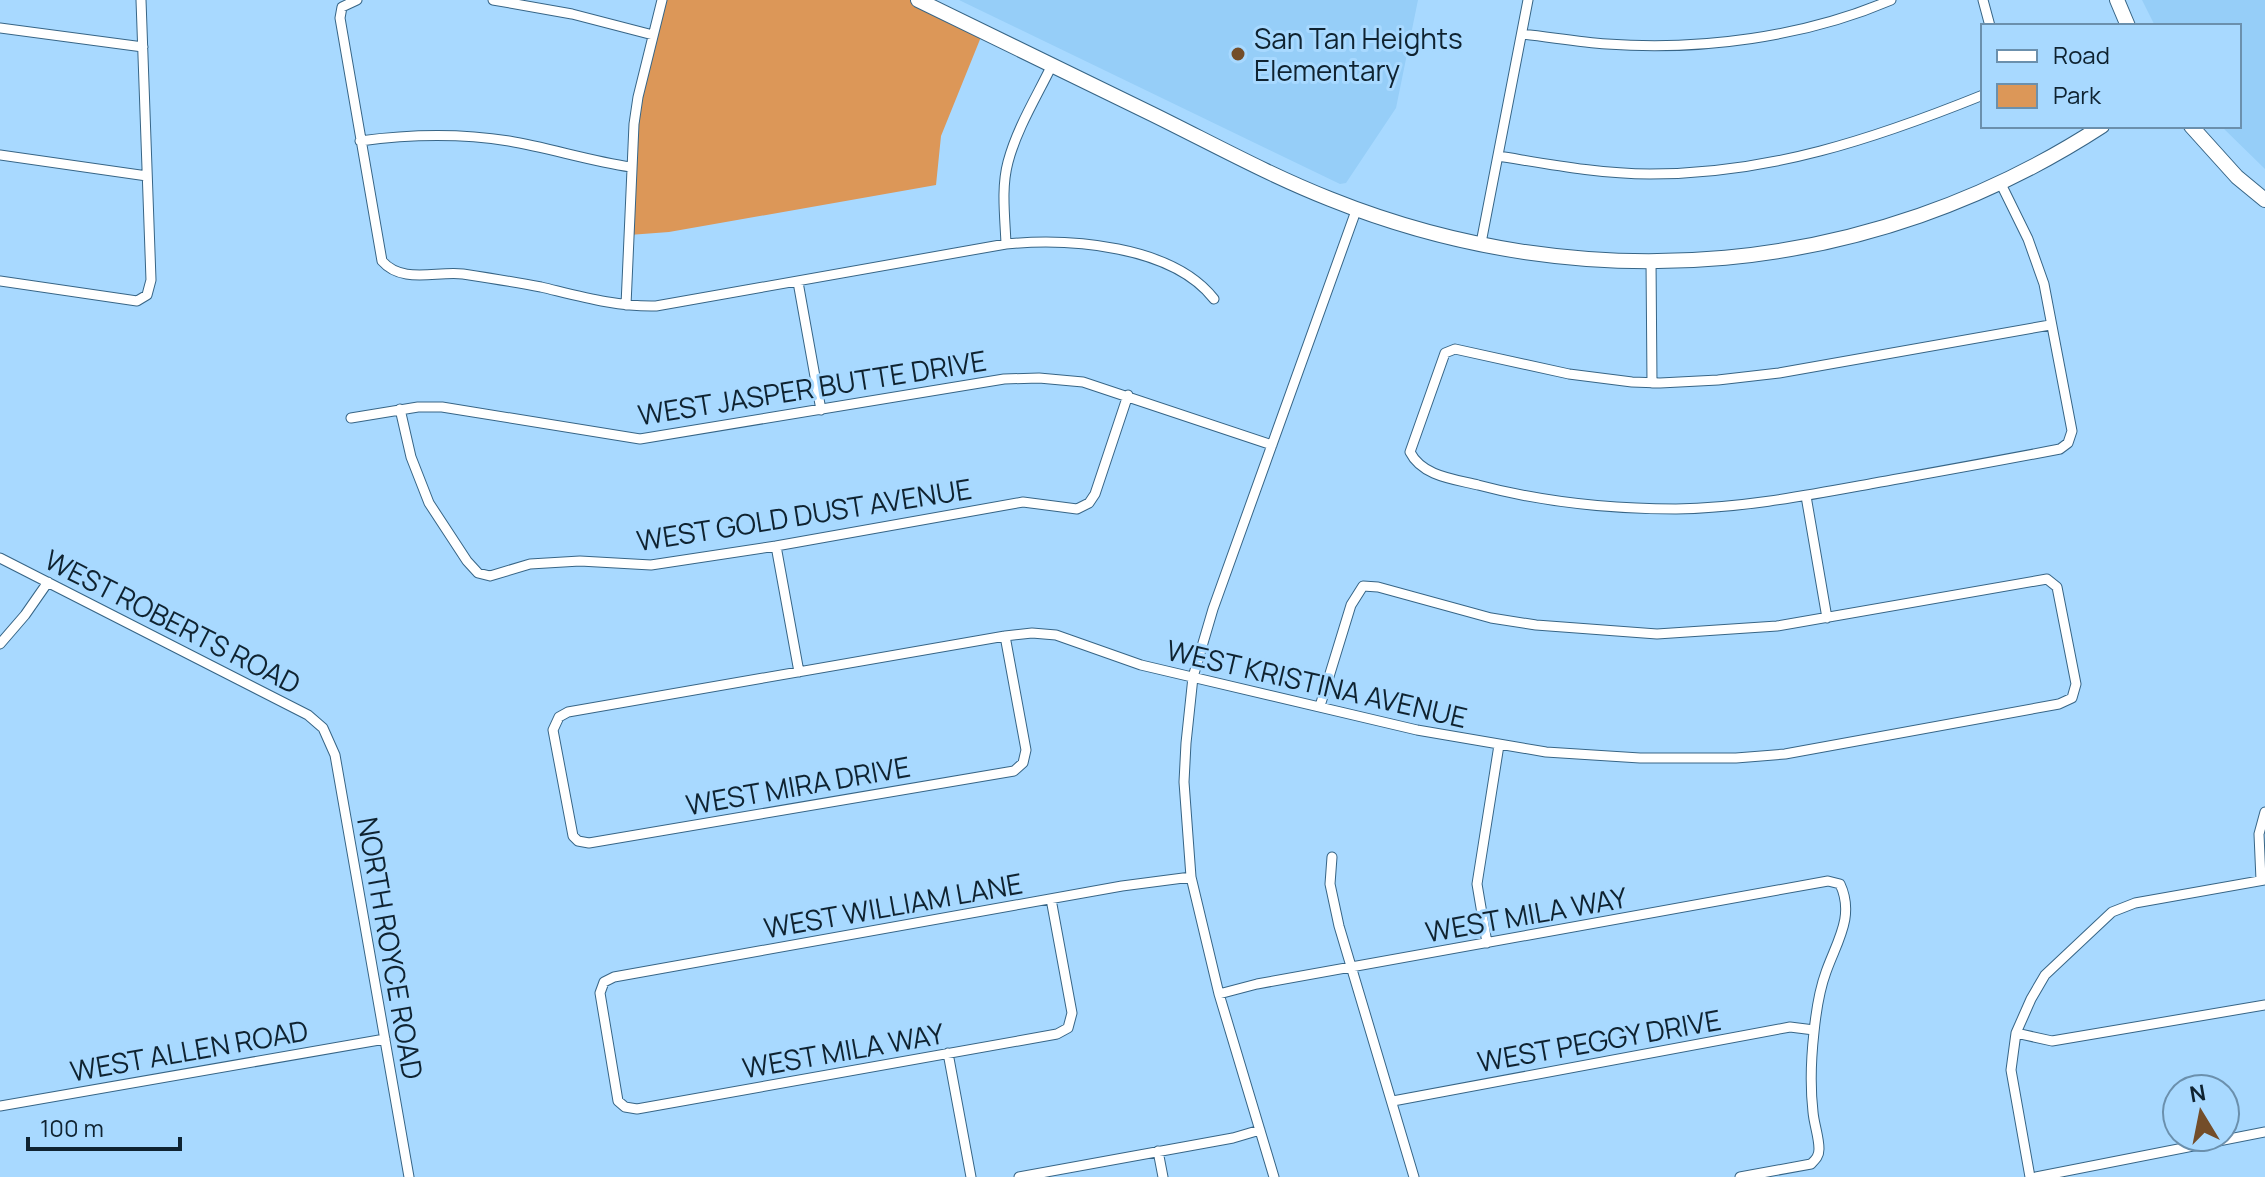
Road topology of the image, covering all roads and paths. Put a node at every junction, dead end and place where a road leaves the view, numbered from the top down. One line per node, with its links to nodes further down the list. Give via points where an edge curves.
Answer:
1 (141, 0): 15 (street)
2 (357, 0): 20 (street, via 342,7 340,18)
3 (493, 0): 14 (street)
4 (662, 0): 14 (street)
5 (918, 0): 16 (street)
6 (1528, 0): 13 (street)
7 (1891, 0): 13 (street, via 1831,21 1719,41 1607,44)
8 (1983, 0): 10 (street)
9 (2117, 0): 11 (street)
10 (1989, 24)
11 (2127, 24)
12 (0, 28): 15 (street)
13 (1522, 34): 22 (street)
14 (653, 35): 23 (street, via 638,97)
15 (143, 47): 24 (street)
16 (1052, 65): 27 (street, via 1279,177); 29 (street, via 1007,164)
17 (1981, 96): 22 (street, via 1828,151 1716,169 1650,174)
18 (2099, 128): 25 (street)
19 (2193, 128): 26 (street)
20 (360, 141): 23 (street, via 455,134); 34 (street, via 382,261 391,271 491,278)
21 (0, 155): 24 (street)
22 (1498, 156): 28 (street)
23 (631, 167): 34 (street)
24 (147, 176): 31 (street, via 147,295 137,301)
25 (2000, 182): 30 (street, via 1948,207 1808,248); 35 (street, via 2037,261)
26 (2265, 200)
27 (1357, 208): 28 (street); 41 (street)
28 (1481, 243): 30 (street, via 1560,256)
29 (1006, 244): 32 (street); 33 (street, via 1063,242 1144,256 1188,274)
30 (1651, 261): 36 (street)
31 (0, 281)
32 (798, 282): 34 (street, via 656,306); 39 (street)
33 (1214, 299)
34 (626, 305)
35 (2050, 325): 36 (street, via 1779,373); 42 (street, via 2072,431 2060,449)
36 (1652, 383): 42 (street, via 1569,374 1455,349 1445,353 1410,452 1428,471 1569,503 1676,509)
37 (1128, 395): 39 (street, WEST JASPER BUTTE DRIVE, via 1083,382 1004,379); 41 (street, WEST JASPER BUTTE DRIVE); 43 (street, WEST GOLD DUST AVENUE, via 1095,494 1077,509 1023,502)
38 (400, 409): 39 (street, WEST JASPER BUTTE DRIVE, via 442,407 640,439); 40 (street, WEST JASPER BUTTE DRIVE); 43 (street, WEST GOLD DUST AVENUE, via 429,503 478,573 490,576 530,564 580,561 651,565)
39 (821, 410)
40 (351, 418)
41 (1272, 445): 50 (street)
42 (1806, 496): 46 (street)
43 (776, 546): 49 (street)
44 (0, 558): 45 (street, WEST ROBERTS ROAD)
45 (48, 582): 48 (street); 52 (street, WEST ROBERTS ROAD, via 308,715)
46 (1827, 618): 51 (street, via 1734,631 1616,632 1491,618 1363,586 1351,605); 53 (street, WEST KRISTINA AVENUE, via 2047,579 2057,587 2076,684 2072,698 1785,754 1640,758)
47 (1005, 636): 49 (street, WEST KRISTINA AVENUE); 50 (street, WEST KRISTINA AVENUE, via 1056,635); 55 (street, WEST MIRA DRIVE, via 1026,750 1014,771)
48 (0, 644)
49 (799, 672): 55 (street, WEST KRISTINA AVENUE, via 559,717 553,730)
50 (1193, 677): 51 (street, WEST KRISTINA AVENUE); 57 (street, via 1184,782)
51 (1320, 706): 53 (street, WEST KRISTINA AVENUE)
52 (323, 728): 66 (street, NORTH ROYCE ROAD, via 335,755)
53 (1499, 745): 60 (street, via 1477,884)
54 (2265, 812): 58 (street, via 2259,834)
55 (578, 841)
56 (1332, 857): 61 (street, via 1330,884)
57 (1191, 877): 59 (street, WEST WILLIAM LANE); 62 (street)
58 (2263, 880): 65 (street, via 2135,903 2112,912 2045,975)
59 (1051, 899): 67 (street, WEST MILA WAY, via 1072,1013 1068,1028); 70 (street, WEST WILLIAM LANE, via 614,977 604,982 600,993 618,1101)
60 (1487, 943): 61 (street, WEST MILA WAY); 64 (street, WEST MILA WAY, via 1828,881 1840,884 1847,912 1844,929 1826,971)
61 (1350, 967): 62 (street, WEST MILA WAY); 68 (street)
62 (1219, 994): 71 (street)
63 (2265, 1005): 65 (street, via 2052,1041)
64 (1814, 1030): 68 (street, WEST PEGGY DRIVE, via 1790,1027); 80 (street, via 1811,1083 1817,1158 1811,1164)
65 (2016, 1033): 81 (street, via 2011,1070)
66 (385, 1039): 69 (street, WEST ALLEN ROAD); 74 (street, NORTH ROYCE ROAD)
67 (948, 1053): 70 (street, WEST MILA WAY); 75 (street)
68 (1393, 1101): 79 (street)
69 (0, 1106)
70 (625, 1107)
71 (1260, 1130): 73 (street); 78 (street)
72 (2265, 1132): 82 (street)
73 (1158, 1151): 76 (street); 77 (street)
74 (409, 1177)
75 (971, 1177)
76 (1019, 1177)
77 (1163, 1177)
78 (1274, 1177)
79 (1414, 1177)
80 (1740, 1177)
81 (2030, 1177)
82 (2036, 1177)

